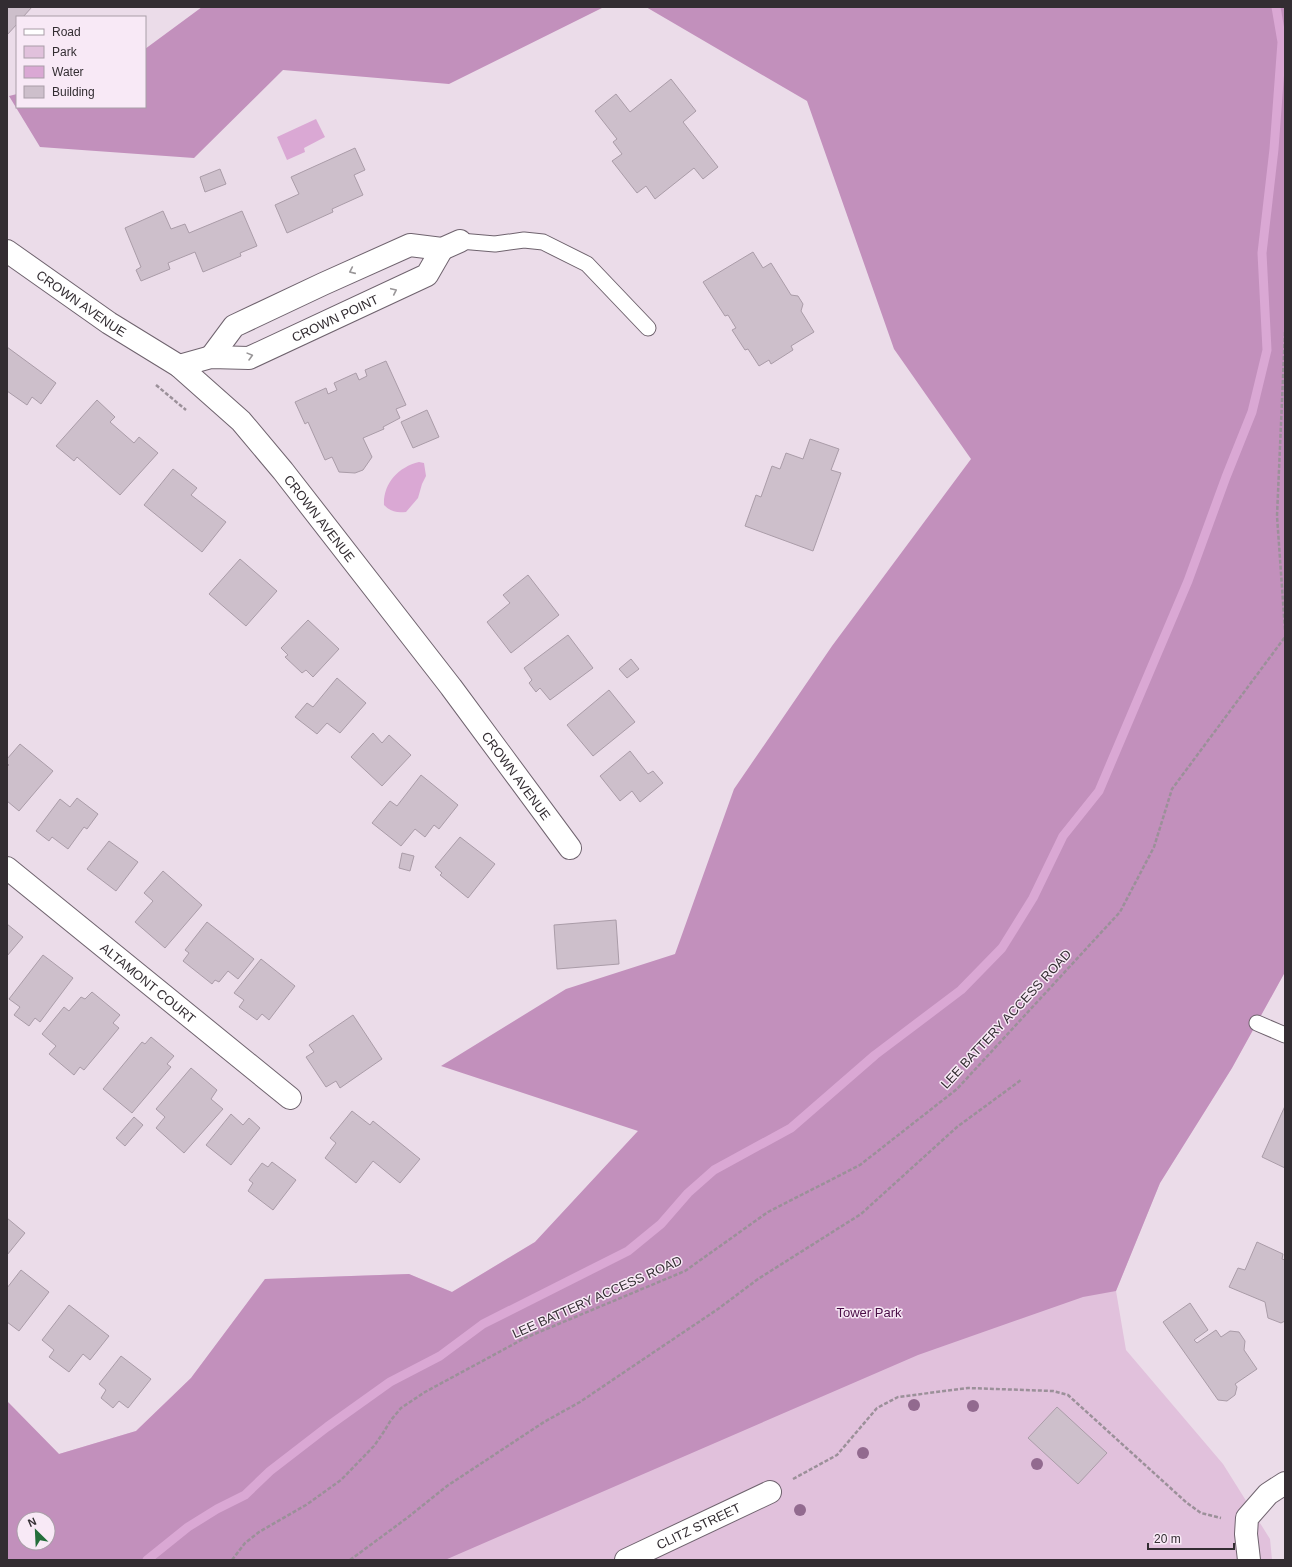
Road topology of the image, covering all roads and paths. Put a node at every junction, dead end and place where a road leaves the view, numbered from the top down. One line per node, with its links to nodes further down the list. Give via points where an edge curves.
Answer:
1 (451, 245): 3 (lane, via 495,244 524,240 543,242 587,264); 5 (street, CROWN POINT, one-way to 1, via 249,358 427,275); 5 (street, one-way to 5, via 410,245 323,284 234,326)
2 (7, 251): 6 (street, CROWN AVENUE, via 109,323)
3 (648, 328)
4 (1285, 332): 7 (path, via 1277,516)
5 (212, 357): 6 (street, CROWN POINT)
6 (179, 366): 9 (street, CROWN AVENUE, via 241,420 451,687)
7 (1285, 630)
8 (1285, 637): 18 (path, LEE BATTERY ACCESS ROAD, via 1172,789 1154,847 1120,912 957,1089 860,1165 768,1212 685,1271 524,1338 424,1392 401,1408 374,1446 341,1480 306,1505 259,1532 245,1543)
9 (570, 848)
10 (7, 868): 14 (street, ALTAMONT COURT)
11 (1257, 1023): 12 (lane)
12 (1285, 1035)
13 (1021, 1080): 19 (path, via 957,1127 862,1214 758,1279 586,1398 544,1422 446,1486)
14 (290, 1098)
15 (1285, 1483): 17 (street, via 1268,1494)
16 (770, 1492): 17 (path, via 837,1455 877,1408 898,1397 968,1388 1053,1391 1068,1395 1201,1513); 20 (street, CLITZ STREET)
17 (1246, 1522): 21 (street)
18 (232, 1560)
19 (350, 1560)
20 (626, 1560)
21 (1249, 1560)

